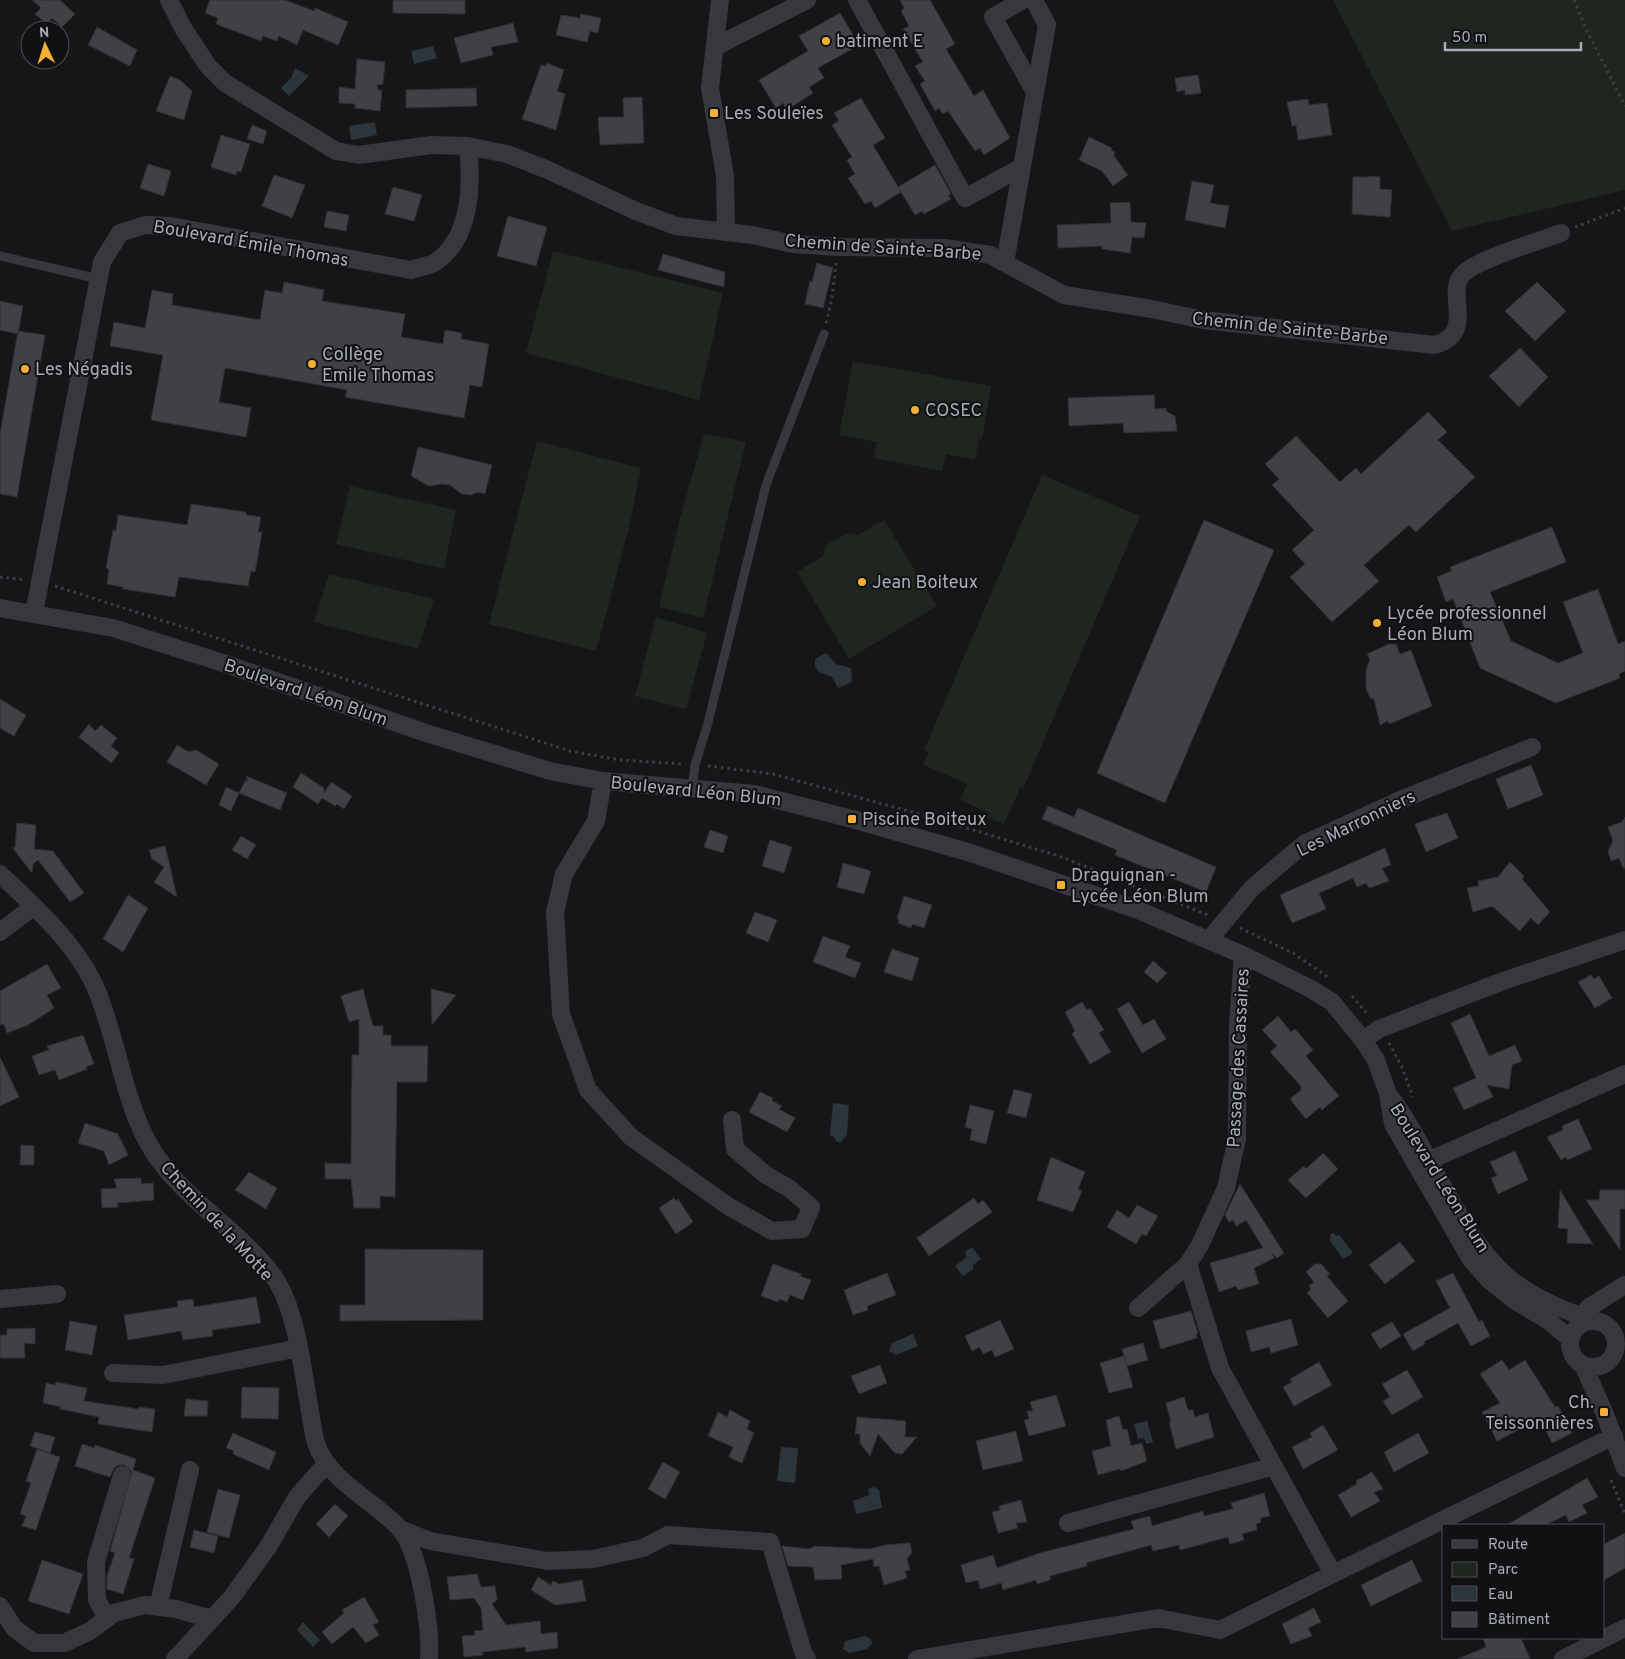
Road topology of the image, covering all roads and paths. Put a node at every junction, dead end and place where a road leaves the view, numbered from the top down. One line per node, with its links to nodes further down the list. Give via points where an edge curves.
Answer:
1 (169, 0): 11 (street, Chemin de Sainte-Barbe, via 208,66 225,83 336,151 360,155 431,145)
2 (720, 0): 8 (street)
3 (807, 0): 8 (street)
4 (857, 0): 12 (street, via 966,198)
5 (1023, 0): 9 (street, via 992,17)
6 (1034, 0): 9 (street, via 1047,25)
7 (1574, 0): 10 (path)
8 (716, 47): 14 (street, via 710,88 725,176)
9 (1036, 92): 12 (street)
10 (1625, 106)
11 (468, 146): 14 (street, Chemin de Sainte-Barbe, via 507,154 676,226); 19 (street, Boulevard Émile Thomas, via 470,170 466,217 454,244 436,262 411,270 170,226 145,225 120,233 102,262)
12 (1022, 167): 18 (street)
13 (1625, 208): 15 (path)
14 (726, 232): 16 (street, Chemin de Sainte-Barbe, via 793,244)
15 (1561, 233): 18 (street, Chemin de Sainte-Barbe, via 1476,265 1462,275 1456,331 1448,341 1435,345 1203,320 1064,295)
16 (837, 247): 18 (street, Chemin de Sainte-Barbe, via 944,248 990,255); 20 (path, via 832,298)
17 (0, 256): 19 (lane)
18 (1005, 263)
19 (99, 279): 25 (street, Boulevard Émile Thomas)
20 (824, 334): 29 (lane, via 766,484 695,765)
21 (0, 578): 22 (path)
22 (31, 581)
23 (49, 585): 27 (path, via 570,751 620,760)
24 (0, 608): 25 (street, Boulevard Léon Blum)
25 (34, 613): 28 (street, Boulevard Léon Blum, via 113,628 487,752 550,771)
26 (1532, 747): 33 (street, Les Marronniers, via 1405,798 1304,844 1252,888)
27 (685, 764)
28 (602, 781): 29 (street, Boulevard Léon Blum); 40 (street, via 596,821 564,874 555,912 561,1014 588,1090 631,1137 728,1206 772,1231 802,1229 811,1207 790,1189 766,1176 735,1149)
29 (692, 789): 33 (street, Boulevard Léon Blum, via 784,800 971,853 1138,910)
30 (0, 874): 31 (street, Chemin de la Motte)
31 (34, 906): 32 (street); 49 (street, Chemin de la Motte, via 76,954 97,990 132,1104 147,1141 168,1172 274,1278 287,1306)
32 (0, 932)
33 (1209, 940): 35 (street, Boulevard Léon Blum)
34 (1625, 940): 37 (street, via 1503,981 1379,1029)
35 (1243, 955): 37 (street, Boulevard Léon Blum, via 1311,988 1332,1002); 42 (street, Passage des Cassaires, via 1238,1024 1237,1139 1232,1165 1213,1220)
36 (1385, 1038): 39 (path, via 1401,1065)
37 (1363, 1040): 41 (street, Boulevard Léon Blum, via 1376,1060 1388,1094 1393,1124)
38 (1625, 1074): 41 (street)
39 (1416, 1103)
40 (732, 1120)
41 (1422, 1164): 47 (street, Boulevard Léon Blum, via 1496,1265 1511,1279); 47 (street, Boulevard Léon Blum, via 1470,1258 1488,1280 1549,1321)
42 (1188, 1264): 46 (street, Passage des Cassaires); 54 (street, via 1220,1368)
43 (1625, 1285): 47 (street, via 1588,1308)
44 (58, 1294): 45 (street)
45 (0, 1299)
46 (1138, 1308)
47 (1582, 1325): 48 (street, via 1602,1322); 50 (street, via 1572,1354)
48 (1619, 1334): 50 (street)
49 (299, 1348): 51 (street, via 163,1375); 53 (street, Chemin de la Motte, via 316,1443)
50 (1605, 1361): 52 (street, via 1598,1397)
51 (113, 1373)
52 (1614, 1436): 55 (street); 60 (street)
53 (326, 1464): 59 (street, Chemin de la Motte); 64 (street, via 296,1497 263,1554)
54 (1274, 1466): 58 (street); 60 (street)
55 (1625, 1468)
56 (190, 1470): 62 (street)
57 (122, 1475): 63 (street, via 96,1562 97,1600)
58 (1068, 1523)
59 (400, 1529): 69 (street, Chemin de la Motte, via 410,1545 423,1594); 70 (street, via 430,1541 548,1561 593,1559 643,1548 668,1535 770,1542)
60 (1333, 1574): 71 (street, via 1220,1630 1158,1618)
61 (0, 1606): 63 (street, via 14,1628 34,1643 64,1643 90,1631)
62 (158, 1607): 63 (street, via 145,1606 114,1613); 64 (street)
63 (107, 1618)
64 (212, 1619): 68 (street)
65 (1625, 1628): 66 (street)
66 (1605, 1638)
67 (1603, 1639): 72 (street)
68 (175, 1659)
69 (429, 1659)
70 (807, 1659)
71 (917, 1659)
72 (1563, 1659)

